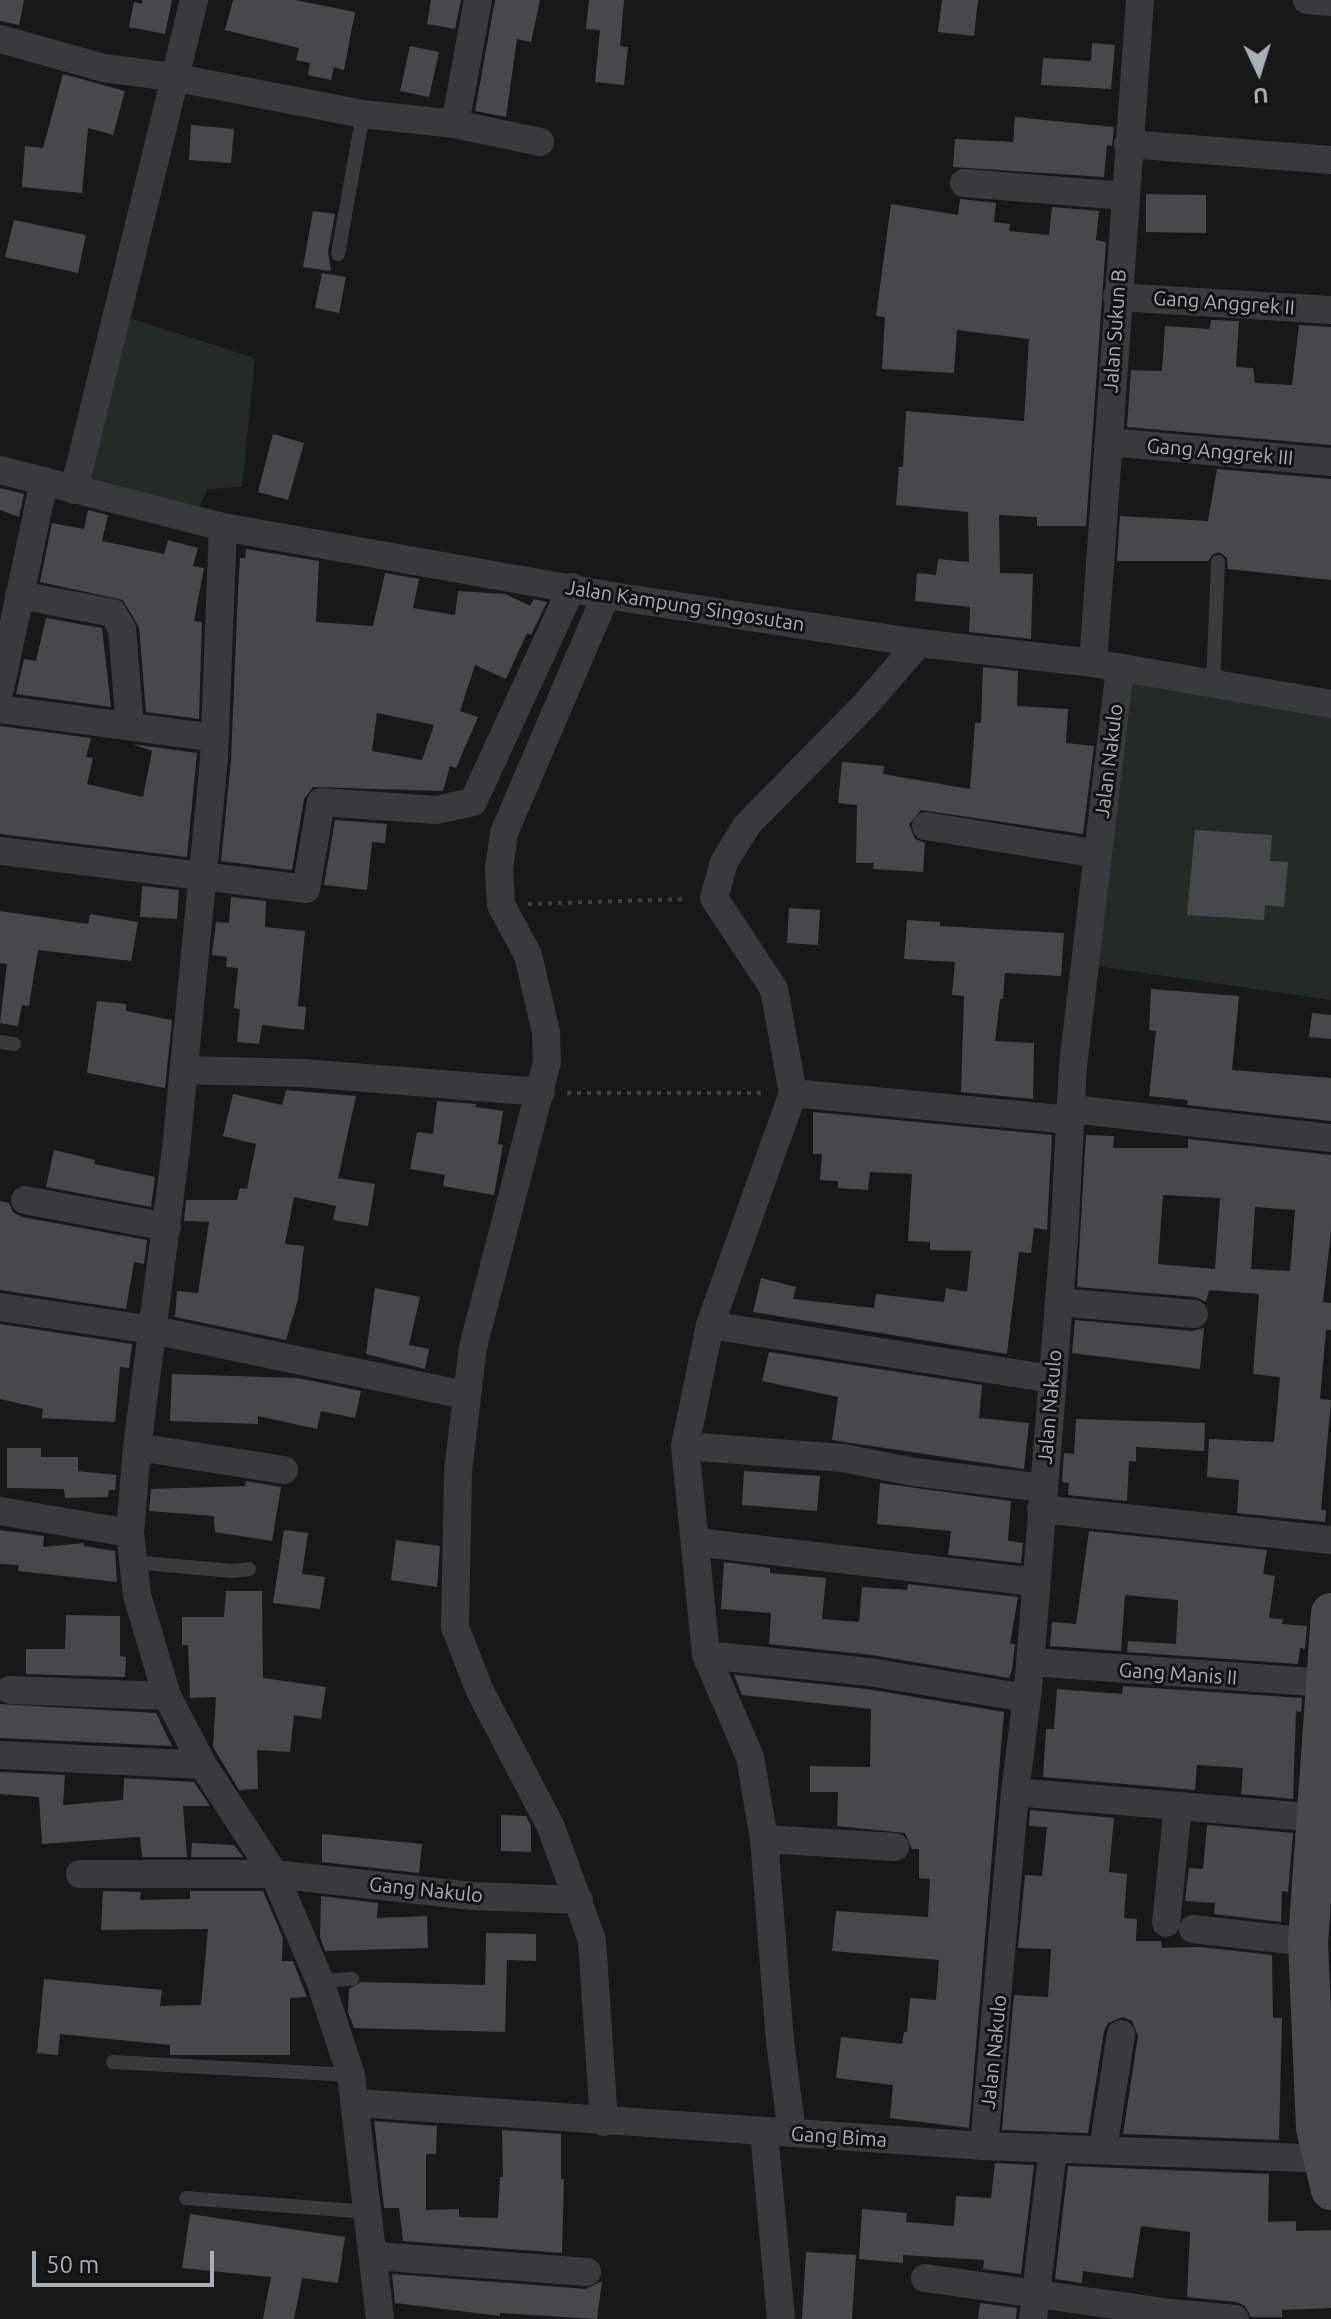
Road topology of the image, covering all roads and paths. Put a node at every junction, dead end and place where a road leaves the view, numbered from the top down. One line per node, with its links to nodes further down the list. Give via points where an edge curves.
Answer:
1 (194, 0): 7 (street)
2 (478, 0): 9 (street)
3 (1140, 0): 11 (street, Jalan Sukun B)
4 (1307, 0): 5 (street)
5 (1331, 2)
6 (0, 39): 7 (street, via 104,68)
7 (172, 77): 8 (street); 22 (street)
8 (363, 114): 9 (street); 15 (lane)
9 (455, 124): 10 (street)
10 (540, 142)
11 (1128, 144): 12 (street); 14 (street, Jalan Sukun B)
12 (1331, 160)
13 (964, 183): 14 (street)
14 (1125, 196): 16 (street, Jalan Sukun B)
15 (338, 254)
16 (1117, 297): 17 (street, Gang Anggrek II); 18 (street, Jalan Sukun B)
17 (1331, 310)
18 (1109, 442): 19 (street, Gang Anggrek III); 29 (street, Jalan Sukun B)
19 (1331, 462)
20 (0, 470): 21 (street, Jalan Kampung Singosutan)
21 (44, 481): 22 (street, Jalan Kampung Singosutan); 26 (street)
22 (74, 490): 23 (street, Jalan Kampung Singosutan)
23 (223, 527): 25 (street, Jalan Kampung Singosutan); 35 (street)
24 (1218, 562): 30 (lane)
25 (572, 587): 27 (street, Jalan Kampung Singosutan); 39 (street, via 473,802 436,810 325,801 319,805 306,889)
26 (19, 595): 31 (street); 34 (street, via 101,609 119,620)
27 (606, 595): 28 (street, Jalan Kampung Singosutan); 41 (street, via 504,833)
28 (919, 643): 29 (street, Jalan Kampung Singosutan); 40 (street, via 747,825 724,862)
29 (1106, 665): 30 (street, Jalan Kampung Singosutan); 38 (street, Jalan Nakulo)
30 (1213, 684): 32 (street, Jalan Kampung Singosutan)
31 (0, 689)
32 (1331, 704)
33 (0, 709): 34 (street)
34 (130, 726): 35 (street)
35 (215, 738): 39 (street)
36 (926, 826): 38 (street)
37 (0, 851): 39 (street)
38 (1098, 854): 45 (street, Jalan Nakulo)
39 (203, 877): 42 (street)
40 (714, 898): 41 (path); 44 (street, via 774,989)
41 (501, 905): 43 (street, via 528,955 546,1032)
42 (184, 1070): 43 (street, via 303,1073); 48 (street)
43 (541, 1092): 44 (path); 55 (street, via 499,1241)
44 (793, 1093): 45 (street); 52 (street)
45 (1071, 1115): 46 (street); 49 (street, Jalan Nakulo)
46 (1331, 1138)
47 (25, 1200): 48 (street)
48 (167, 1227): 53 (street)
49 (1059, 1302): 51 (street); 54 (street, Jalan Nakulo)
50 (0, 1307): 53 (street)
51 (1194, 1314)
52 (710, 1325): 54 (street); 56 (street)
53 (153, 1330): 55 (street); 57 (street)
54 (1052, 1379): 59 (street, Jalan Nakulo)
55 (465, 1395): 83 (street, via 455,1627 480,1691 551,1827)
56 (685, 1446): 59 (street, via 843,1458); 63 (street)
57 (137, 1447): 58 (street); 61 (street)
58 (284, 1470)
59 (1042, 1499): 62 (street); 66 (street, Jalan Nakulo)
60 (0, 1511): 61 (street)
61 (130, 1533): 64 (street)
62 (1331, 1540)
63 (696, 1542): 66 (street); 68 (street)
64 (133, 1562): 65 (lane); 72 (street, via 145,1629)
65 (249, 1569)
66 (1035, 1582): 69 (street, Jalan Nakulo)
67 (1331, 1613): 70 (street)
68 (706, 1655): 73 (street, via 869,1672); 79 (street, via 750,1757)
69 (1030, 1662): 70 (street, Gang Manis II); 73 (street, Jalan Nakulo)
70 (1327, 1683): 78 (street)
71 (10, 1690): 72 (street)
72 (167, 1696): 75 (street)
73 (1026, 1698): 76 (street, Jalan Nakulo)
74 (0, 1755): 75 (street)
75 (203, 1765): 82 (street)
76 (1015, 1792): 77 (street); 94 (street, Jalan Nakulo)
77 (1178, 1806): 78 (street); 84 (street, via 1180,1926)
78 (1319, 1818): 84 (street)
79 (764, 1839): 80 (street); 93 (street)
80 (895, 1847)
81 (80, 1874): 82 (street, Gang Nakulo)
82 (274, 1874): 83 (street, Gang Nakulo, via 472,1896); 86 (street)
83 (579, 1900): 91 (street, via 592,1940)
84 (1316, 1957): 97 (street, via 1310,2046)
85 (352, 1979): 86 (lane)
86 (320, 1981): 89 (street)
87 (1121, 2034): 96 (street)
88 (113, 2062): 89 (lane)
89 (351, 2075): 90 (street)
90 (357, 2103): 91 (street, Gang Bima); 99 (street)
91 (604, 2122): 92 (street, Gang Bima)
92 (764, 2132): 93 (street, Gang Bima); 106 (street)
93 (792, 2133): 94 (street, Gang Bima)
94 (984, 2146): 95 (street, Gang Bima)
95 (1053, 2148): 96 (street, Gang Bima); 103 (street)
96 (1103, 2149): 97 (street, Gang Bima)
97 (1328, 2169)
98 (186, 2198): 99 (lane)
99 (369, 2212): 100 (street)
100 (375, 2256): 101 (street); 105 (street)
101 (587, 2272)
102 (925, 2278): 103 (street)
103 (1034, 2306): 104 (street)
104 (1170, 2316): 107 (street)
105 (380, 2319)
106 (781, 2319)
107 (1235, 2319)

